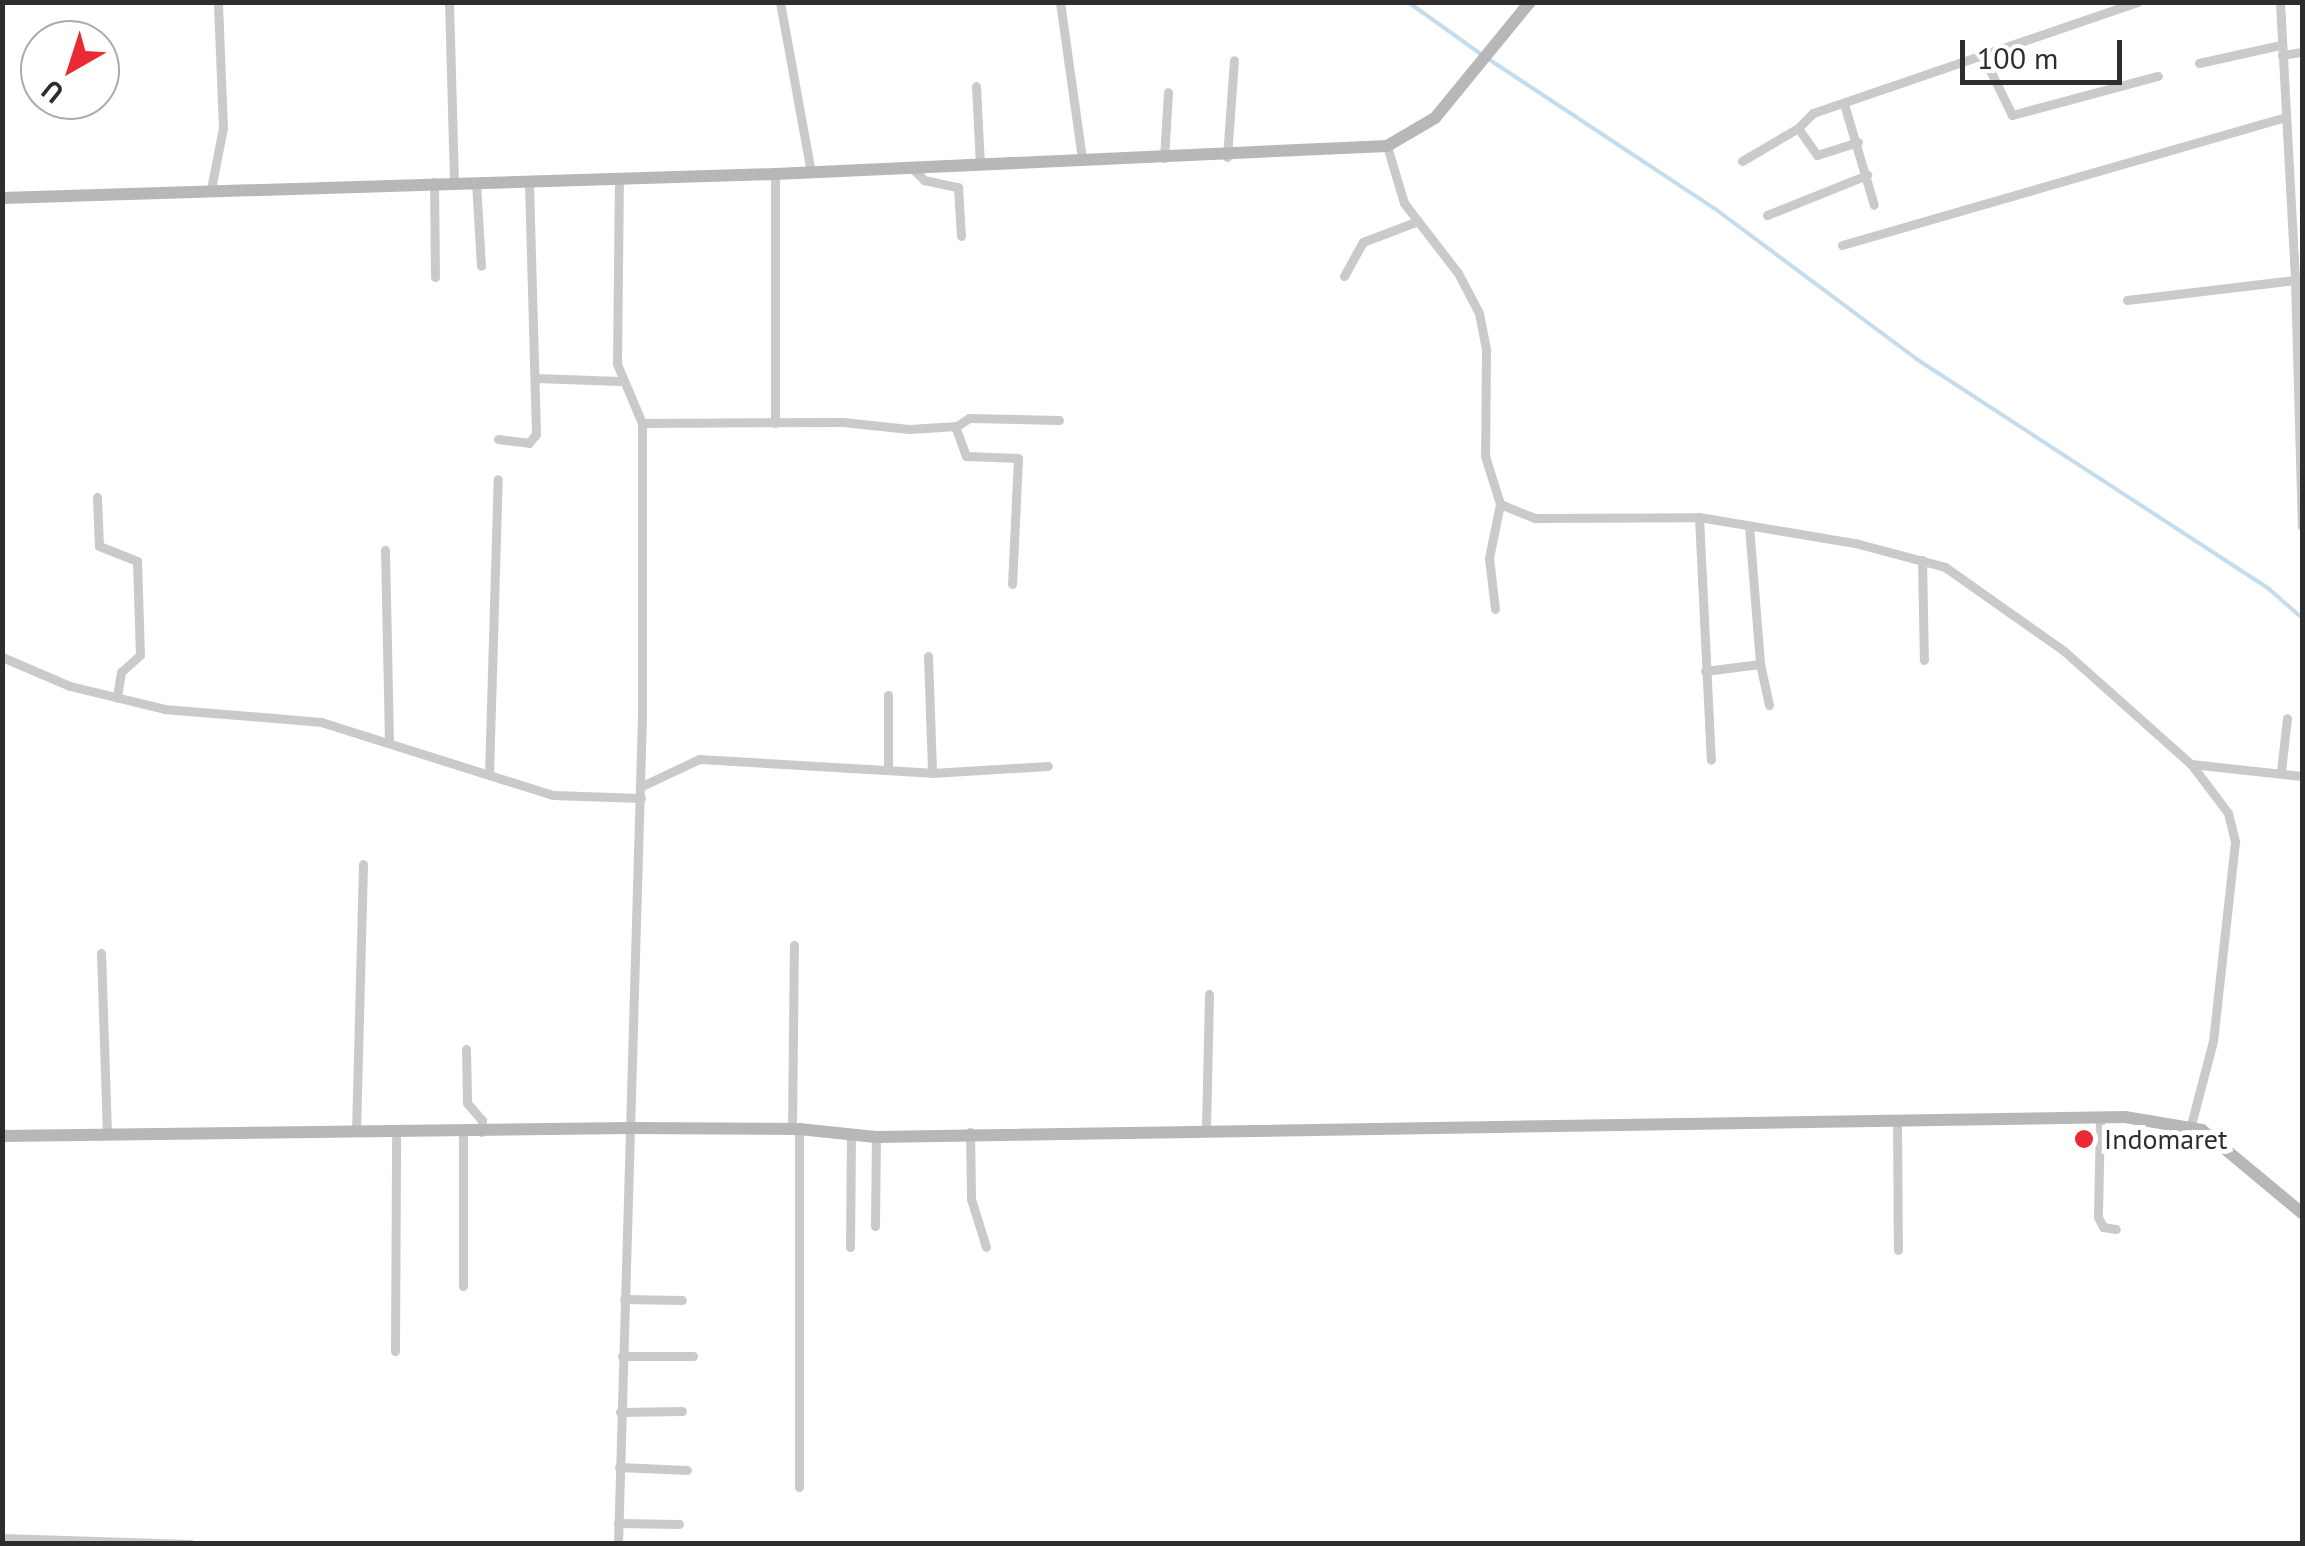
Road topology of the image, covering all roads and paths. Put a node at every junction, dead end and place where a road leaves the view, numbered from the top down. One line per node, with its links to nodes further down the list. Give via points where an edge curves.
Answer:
1 (218, 2): 35 (street, via 224,128)
2 (450, 2): 34 (street)
3 (780, 2): 27 (street)
4 (1060, 2): 23 (street)
5 (1530, 2): 20 (street, via 1435,118)
6 (2138, 2): 10 (street)
7 (2280, 2): 8 (street)
8 (2282, 50): 9 (street); 12 (street); 17 (street)
9 (2302, 52)
10 (1982, 54): 13 (street, via 2012,115); 16 (street)
11 (1234, 60): 21 (street)
12 (2199, 64)
13 (2158, 76)
14 (976, 86): 26 (street)
15 (1168, 92): 22 (street)
16 (1844, 104): 18 (street, via 1813,113); 19 (street)
17 (2284, 118): 41 (street); 45 (street)
18 (1798, 128): 19 (street, via 1818,155); 24 (street)
19 (1858, 142): 29 (street)
20 (1387, 146): 21 (street); 39 (street)
21 (1227, 157): 22 (street)
22 (1164, 158): 23 (street)
23 (1082, 159): 26 (street)
24 (1742, 161)
25 (908, 164): 26 (street); 27 (street); 40 (street, via 924,180 958,186)
26 (980, 164)
27 (811, 172): 28 (street)
28 (775, 174): 30 (street); 50 (street)
29 (1867, 175): 37 (street); 38 (street)
30 (618, 178): 31 (street); 48 (street)
31 (529, 180): 33 (street); 47 (street)
32 (434, 182): 34 (street); 35 (street); 44 (street)
33 (476, 182): 34 (street); 42 (street)
34 (454, 183)
35 (211, 189): 36 (street)
36 (2, 198)
37 (1874, 205)
38 (1767, 215)
39 (1415, 222): 43 (street, via 1363,242); 57 (street, via 1458,273 1478,313 1486,350 1485,456)
40 (961, 236)
41 (1842, 246)
42 (481, 266)
43 (1344, 276)
44 (435, 277)
45 (2299, 282): 46 (street); 54 (street)
46 (2127, 300)
47 (536, 378): 48 (street); 53 (street, via 533,440)
48 (619, 381): 51 (street)
49 (1059, 420): 52 (street, via 969,418)
50 (775, 422): 51 (street); 52 (street)
51 (642, 423): 83 (street)
52 (955, 426): 63 (street, via 966,456 1018,458)
53 (498, 439)
54 (2302, 450): 60 (street)
55 (498, 479): 81 (street)
56 (97, 497): 71 (street, via 99,546 136,561 140,656 121,672)
57 (1500, 504): 58 (street, via 1535,518); 64 (street, via 1489,548)
58 (1699, 517): 59 (street); 69 (street)
59 (1749, 526): 62 (street); 68 (street)
60 (2302, 526)
61 (385, 550): 74 (street)
62 (1922, 560): 67 (street); 76 (street, via 1956,573 2064,652)
63 (1012, 584)
64 (1496, 609)
65 (928, 656): 80 (street)
66 (2, 657): 71 (street)
67 (1924, 660)
68 (1760, 664): 69 (street); 72 (street)
69 (1705, 671): 75 (street)
70 (888, 695): 78 (street)
71 (117, 698): 74 (street, via 164,709 301,718)
72 (1768, 704)
73 (2287, 718): 79 (street)
74 (389, 740): 81 (street)
75 (1711, 760)
76 (2191, 764): 79 (street); 92 (street, via 2228,813 2235,842 2213,1042)
77 (1048, 766): 80 (street)
78 (888, 767): 80 (street); 83 (street, via 699,759)
79 (2281, 771): 82 (street)
80 (932, 772)
81 (489, 774): 84 (street, via 574,799)
82 (2302, 776)
83 (642, 786): 84 (street)
84 (641, 798): 93 (street)
85 (363, 864): 96 (street)
86 (794, 945): 95 (street)
87 (101, 953): 101 (street)
88 (1209, 994): 94 (street)
89 (466, 1050): 98 (street, via 467,1103 482,1120)
90 (2100, 1118): 91 (street); 92 (street); 107 (street, via 2098,1217)
91 (1897, 1119): 94 (street); 110 (street)
92 (2191, 1125): 105 (street)
93 (630, 1128): 95 (street); 98 (street); 112 (street)
94 (1206, 1128): 99 (street)
95 (796, 1129): 102 (street); 121 (street)
96 (356, 1132): 97 (street); 101 (street)
97 (396, 1132): 100 (street); 114 (street)
98 (481, 1132): 100 (street)
99 (970, 1132): 104 (street); 109 (street, via 971,1199)
100 (463, 1133): 111 (street)
101 (107, 1134): 103 (street)
102 (850, 1134): 104 (street); 108 (street)
103 (2, 1136)
104 (876, 1137): 106 (street)
105 (2302, 1213)
106 (875, 1226)
107 (2116, 1229)
108 (850, 1247)
109 (986, 1247)
110 (1898, 1250)
111 (464, 1286)
112 (624, 1299): 113 (street); 115 (street)
113 (682, 1300)
114 (395, 1351)
115 (622, 1356): 116 (street); 117 (street)
116 (694, 1356)
117 (620, 1412): 118 (street); 119 (street)
118 (682, 1412)
119 (620, 1467): 120 (street); 122 (street)
120 (688, 1470)
121 (799, 1487)
122 (618, 1523): 123 (street); 126 (street)
123 (679, 1524)
124 (2, 1538): 125 (street)
125 (191, 1544)
126 (618, 1544)

